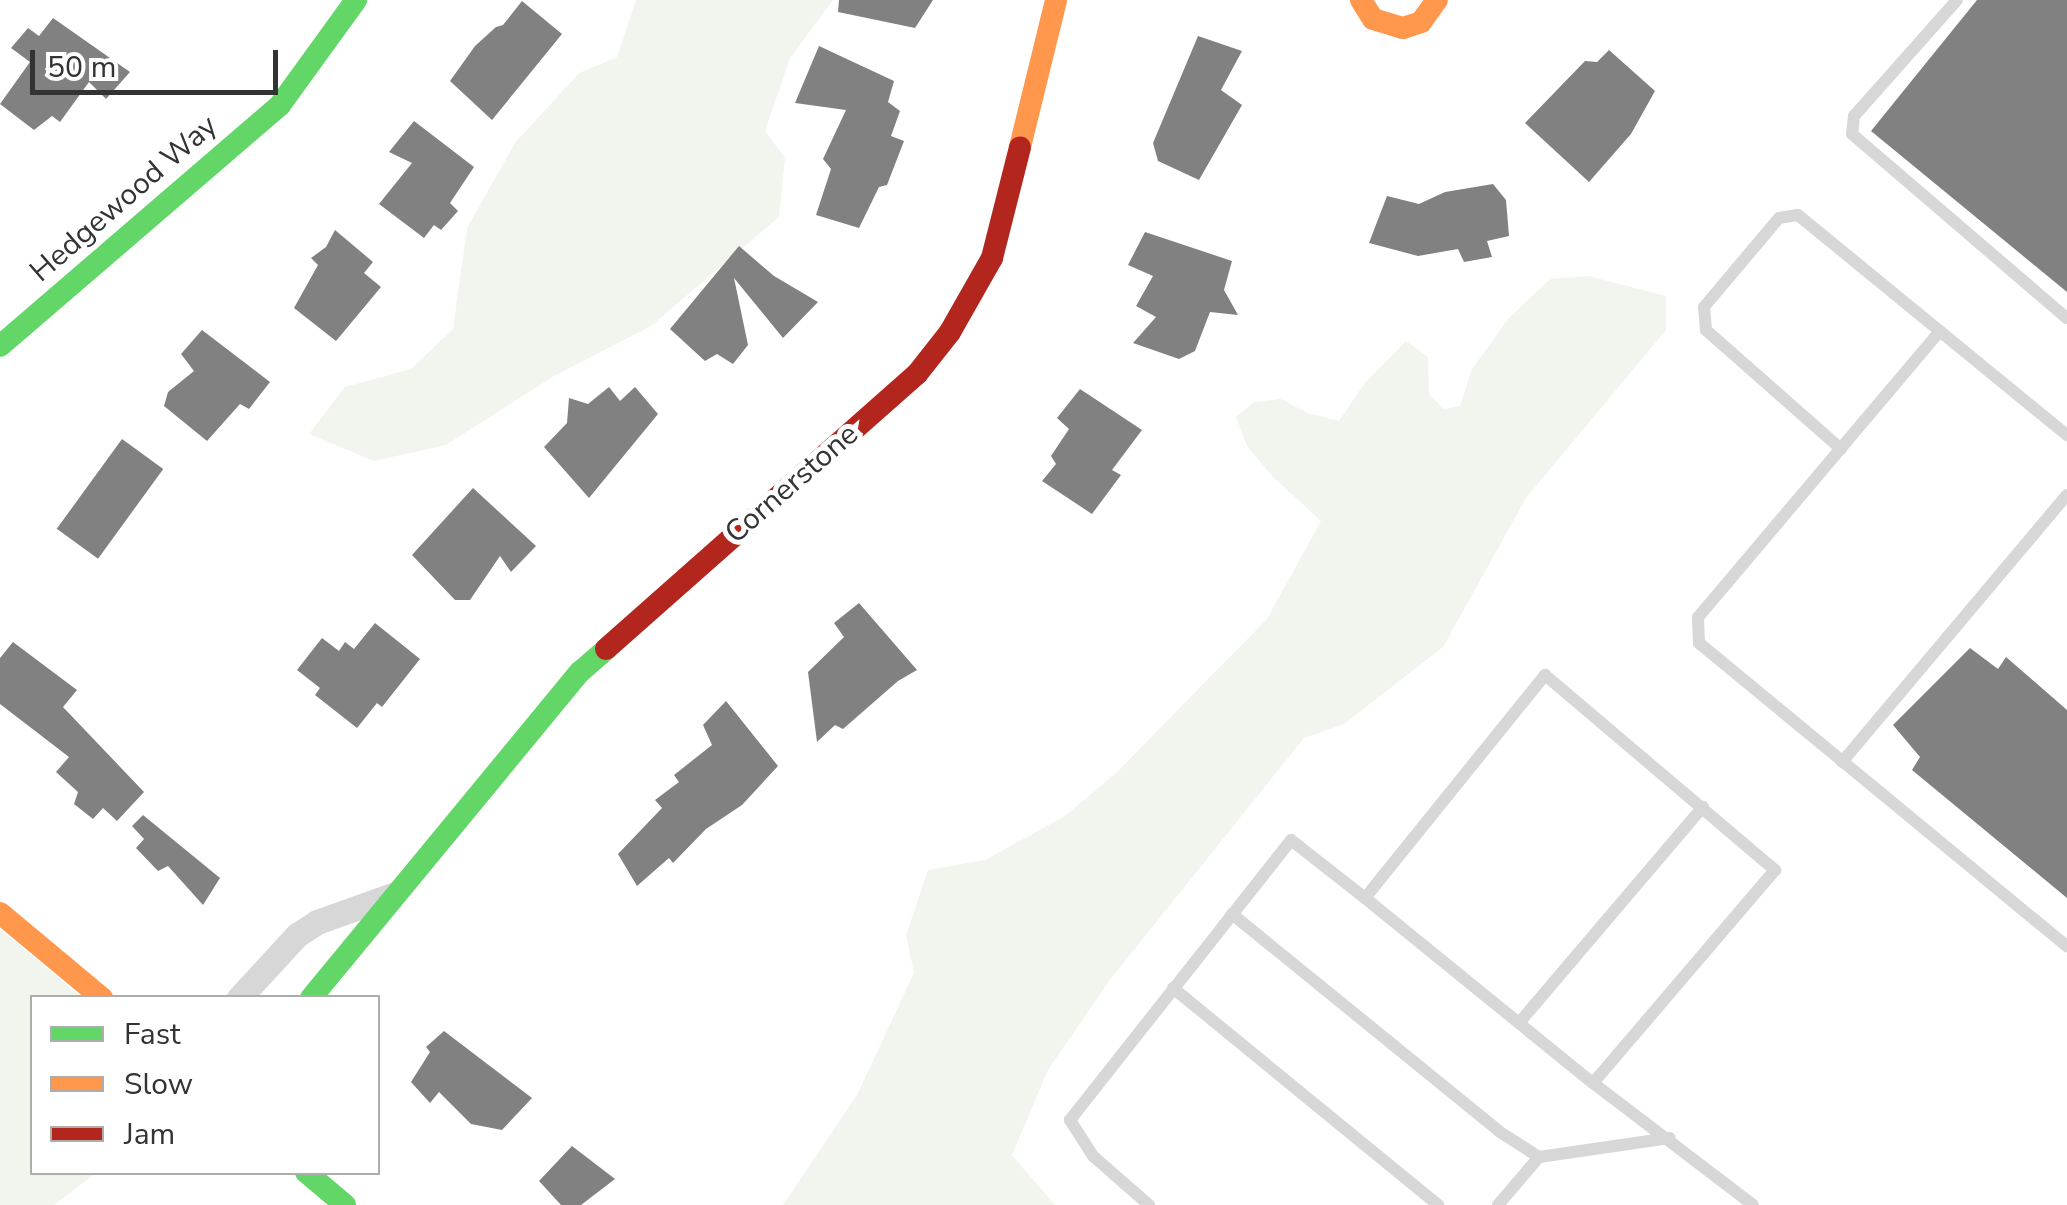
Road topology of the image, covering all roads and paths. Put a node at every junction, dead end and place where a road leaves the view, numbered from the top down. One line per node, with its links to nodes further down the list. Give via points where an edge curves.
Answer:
1 (356, 0): 8 (street, Hedgewood Way, via 280,105)
2 (1056, 0): 14 (street, Cornerstone, via 992,258 950,332 917,374 580,672)
3 (1360, 0): 4 (street, via 1373,19 1403,28 1421,22)
4 (1437, 0)
5 (1957, 0): 6 (lane, via 1854,116 1852,134)
6 (2067, 318)
7 (1940, 331): 9 (lane); 10 (lane); 10 (lane, via 1798,215 1779,218 1716,292 1704,307 1706,330)
8 (0, 346)
9 (2067, 434)
10 (1841, 449): 12 (lane, via 1698,618 1699,643)
11 (2067, 495): 12 (lane)
12 (1842, 762): 18 (lane)
13 (1703, 807): 15 (lane, via 1544,676); 23 (lane); 24 (lane, via 1775,870)
14 (396, 894): 21 (street, via 297,935); 22 (street, Cornerstone)
15 (1365, 898): 17 (lane, via 1291,840); 23 (lane)
16 (0, 913): 20 (street)
17 (1232, 914): 19 (lane); 26 (lane)
18 (2067, 946)
19 (1174, 988): 29 (lane, via 1070,1120 1094,1156); 30 (lane)
20 (98, 995)
21 (242, 995)
22 (312, 995)
23 (1519, 1023): 24 (lane)
24 (1593, 1083): 25 (lane)
25 (1670, 1138): 26 (lane); 32 (lane)
26 (1538, 1157): 31 (lane)
27 (310, 1175): 28 (street)
28 (345, 1205)
29 (1149, 1205)
30 (1438, 1205)
31 (1498, 1205)
32 (1753, 1205)

